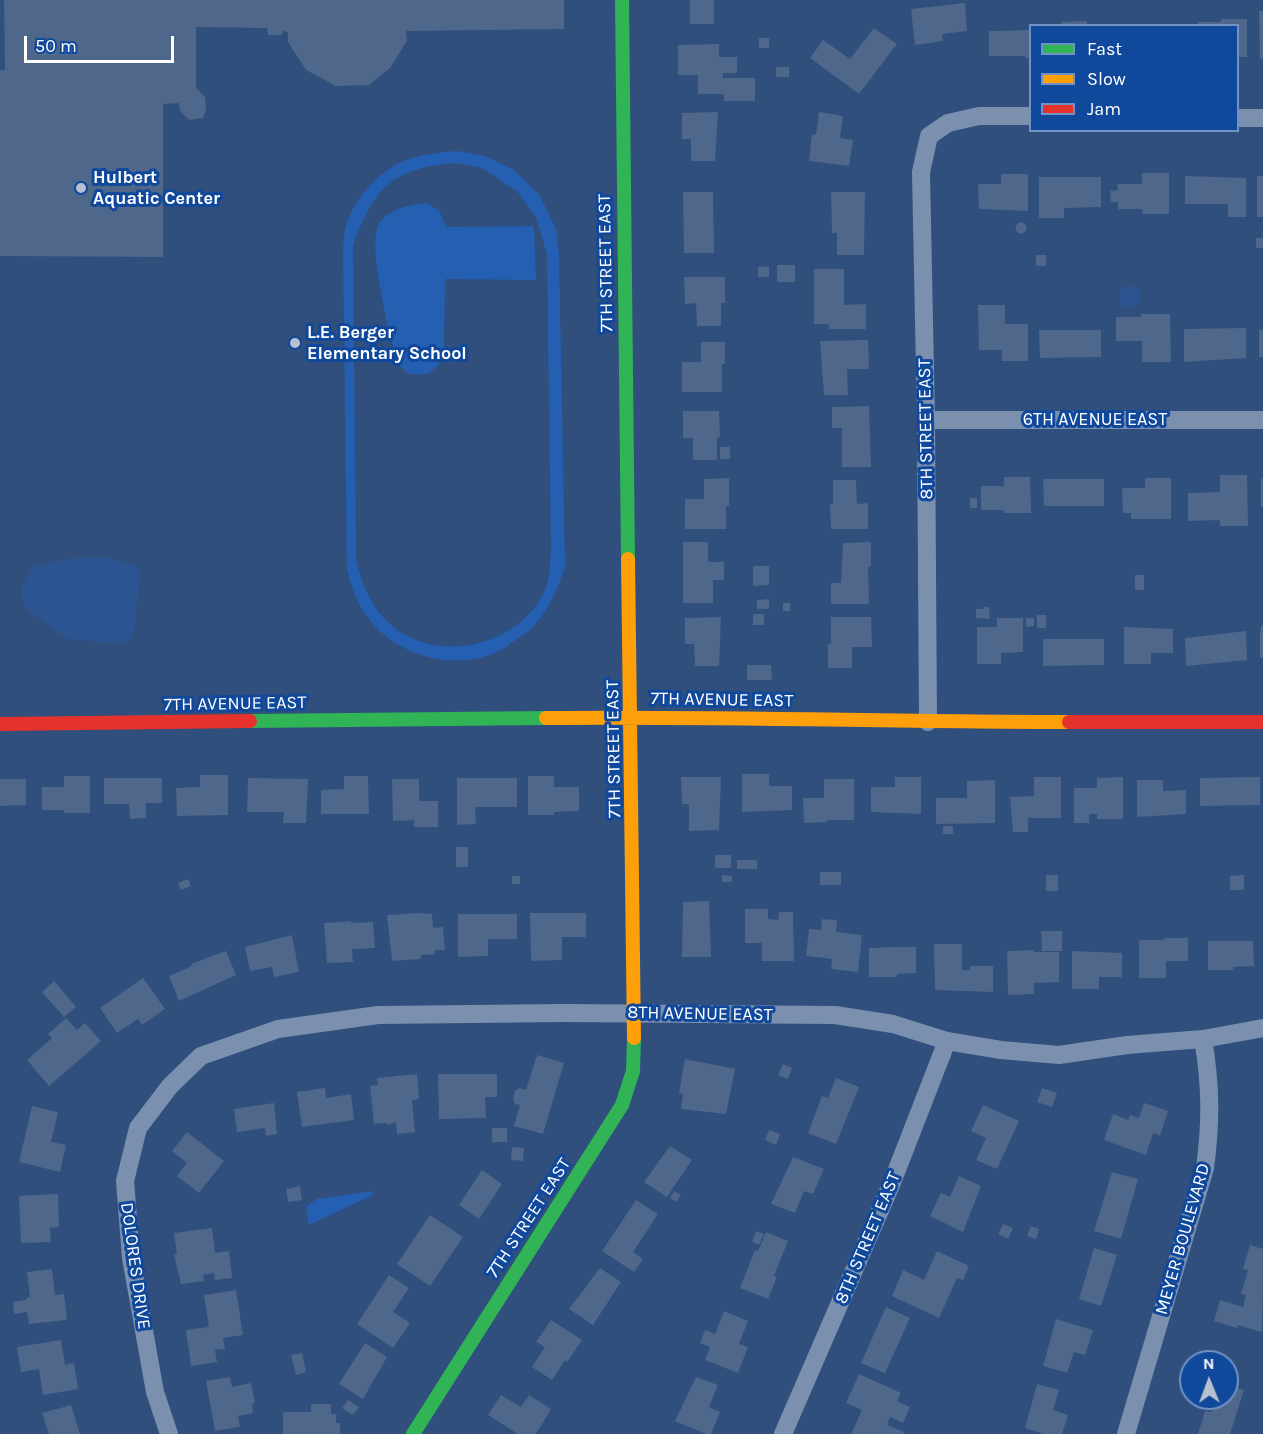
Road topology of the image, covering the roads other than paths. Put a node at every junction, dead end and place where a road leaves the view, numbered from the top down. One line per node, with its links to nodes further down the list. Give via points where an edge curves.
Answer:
1 (622, 0): 7 (street, 7TH STREET EAST)
2 (1029, 116): 5 (street, 8TH STREET EAST, via 979,116 948,123 928,136 921,172)
3 (1239, 118): 4 (street)
4 (1263, 118)
5 (926, 420): 6 (street, 6TH AVENUE EAST); 8 (street, 8TH STREET EAST)
6 (1263, 420)
7 (632, 717): 8 (street, 7TH AVENUE EAST); 10 (street, 7TH AVENUE EAST); 11 (street, 7TH STREET EAST)
8 (928, 722): 9 (street, 7TH AVENUE EAST)
9 (1263, 722)
10 (0, 723)
11 (635, 1014): 14 (street, 8TH AVENUE EAST, via 835,1015 893,1024); 15 (street, 8TH AVENUE EAST, via 378,1015 278,1029 201,1056); 17 (street, 7TH STREET EAST, via 633,1071 622,1105)
12 (1263, 1028): 13 (street, 8TH AVENUE EAST)
13 (1203, 1039): 14 (street, 8TH AVENUE EAST, via 1059,1055); 19 (street, MEYER BOULEVARD, via 1211,1095 1204,1168)
14 (947, 1041): 18 (street, 8TH STREET EAST, via 891,1185)
15 (157, 1103): 16 (street, DOLORES DRIVE, via 138,1128 125,1181 130,1258 155,1392)
16 (170, 1434)
17 (413, 1434)
18 (783, 1434)
19 (1126, 1434)

